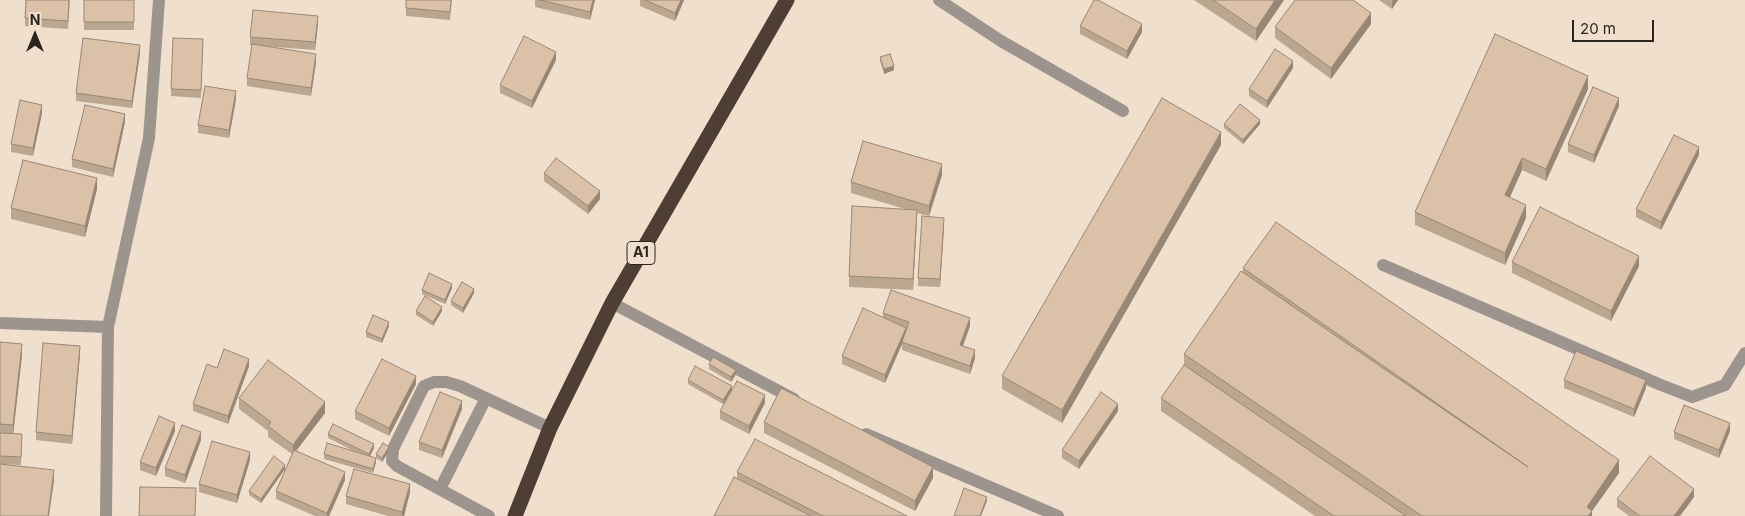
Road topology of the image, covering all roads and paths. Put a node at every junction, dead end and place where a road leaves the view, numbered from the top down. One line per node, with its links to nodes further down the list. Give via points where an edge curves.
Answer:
1 (159, 0): 8 (street, via 149,138)
2 (787, 0): 6 (highway, A1)
3 (939, 0): 4 (street, via 1002,41)
4 (1123, 111)
5 (1383, 264): 9 (street, via 1692,397 1725,385)
6 (612, 303): 11 (street); 12 (highway, A1)
7 (0, 323): 8 (street)
8 (108, 327): 15 (street)
9 (1745, 353)
10 (486, 398): 12 (street); 14 (street); 14 (street, via 446,382 424,386 393,450 392,460 397,466)
11 (801, 402)
12 (550, 428): 17 (highway, A1)
13 (853, 428): 18 (street)
14 (440, 489): 16 (street)
15 (106, 516)
16 (489, 516)
17 (515, 516)
18 (1058, 516)

